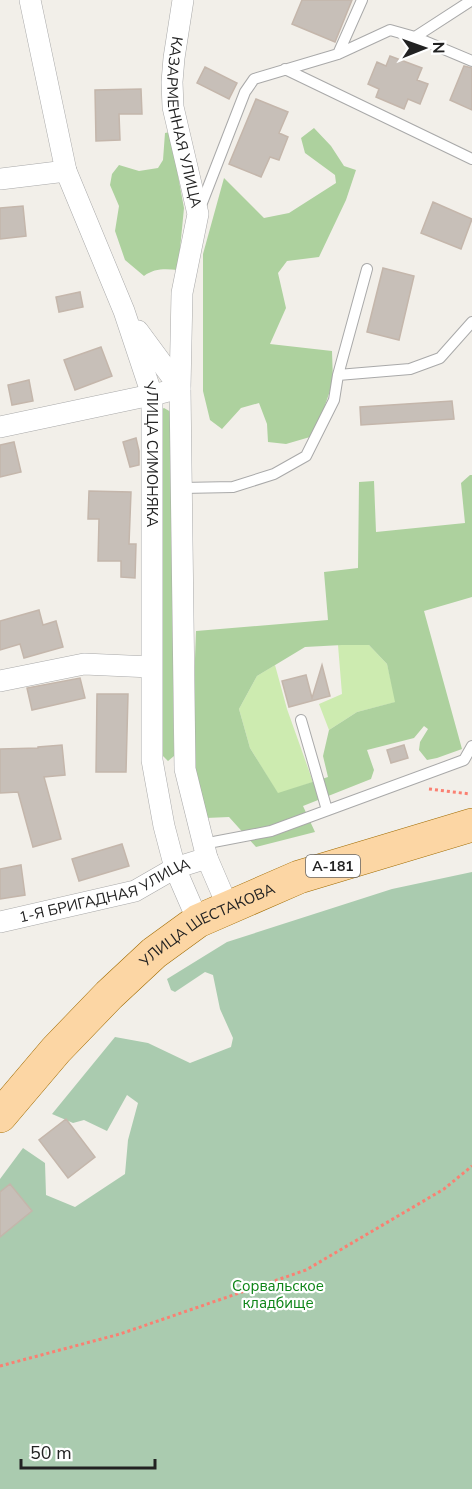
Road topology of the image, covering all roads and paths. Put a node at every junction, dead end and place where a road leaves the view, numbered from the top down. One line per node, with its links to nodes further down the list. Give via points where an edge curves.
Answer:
1 (30, 0): 10 (street, УЛИЦА СИМОНЯКА)
2 (183, 0): 12 (street, КАЗАРМЕННАЯ УЛИЦА, via 174,58 173,107)
3 (362, 0): 6 (lane)
4 (471, 2): 5 (lane)
5 (415, 38): 6 (lane, via 390,30); 7 (lane)
6 (338, 54): 8 (lane)
7 (472, 61)
8 (285, 69): 9 (lane); 12 (lane, via 254,79 245,92)
9 (472, 159)
10 (66, 171): 11 (street); 15 (street, УЛИЦА СИМОНЯКА)
11 (0, 179)
12 (198, 214): 14 (street, КАЗАРМЕННАЯ УЛИЦА)
13 (367, 269): 18 (lane)
14 (181, 309): 17 (street); 19 (street, КАЗАРМЕННАЯ УЛИЦА)
15 (123, 311): 17 (street); 20 (street, УЛИЦА СИМОНЯКА)
16 (472, 322): 18 (lane, via 440,358 420,366)
17 (160, 364): 19 (street); 20 (street)
18 (339, 375): 22 (lane, via 334,400 306,456 274,474 233,488)
19 (180, 388): 20 (street); 22 (street, УЛИЦА СИМОНЯКА)
20 (152, 395): 21 (street); 23 (street, УЛИЦА СИМОНЯКА)
21 (0, 427)
22 (182, 488): 30 (street, УЛИЦА СИМОНЯКА, via 185,769)
23 (151, 667): 24 (street, via 84,664); 31 (street, УЛИЦА СИМОНЯКА, via 152,760)
24 (0, 681)
25 (301, 720): 29 (lane)
26 (472, 746): 27 (lane, via 464,760)
27 (397, 786): 28 (path); 29 (lane)
28 (471, 809): 32 (main road, УЛИЦА ШЕСТАКОВА / А-181)
29 (327, 810): 30 (lane)
30 (205, 851): 31 (street, 1-Я БРИГАДНАЯ УЛИЦА); 32 (street, УЛИЦА СИМОНЯКА)
31 (175, 868): 33 (street, УЛИЦА СИМОНЯКА); 34 (street, 1-Я БРИГАДНАЯ УЛИЦА, via 135,891)
32 (228, 907): 33 (main road, УЛИЦА ШЕСТАКОВА / А-181)
33 (198, 921): 35 (main road, УЛИЦА ШЕСТАКОВА / А-181, via 154,953 109,995)
34 (0, 922)
35 (0, 1116)
36 (472, 1166): 37 (path, via 444,1189 306,1270 120,1334)
37 (0, 1366)

